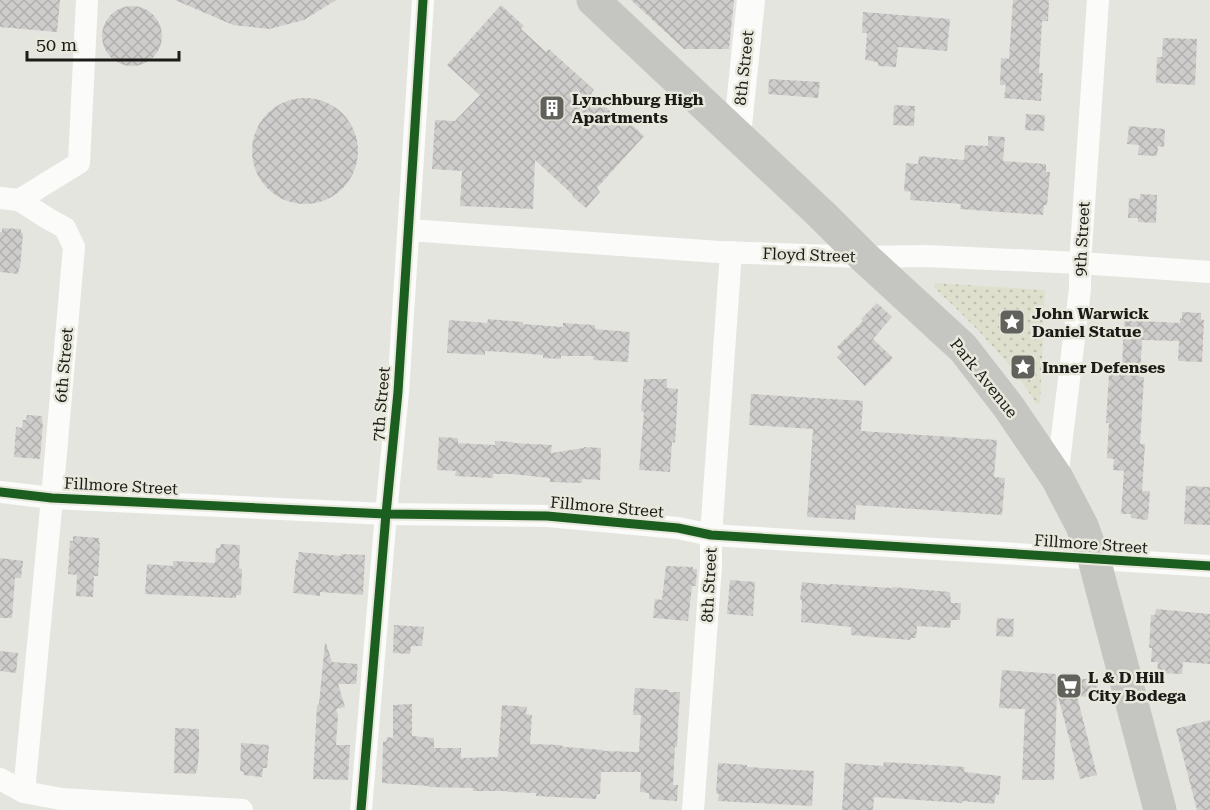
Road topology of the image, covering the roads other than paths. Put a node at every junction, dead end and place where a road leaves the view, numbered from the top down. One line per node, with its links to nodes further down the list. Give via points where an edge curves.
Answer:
1 (87, 0): 7 (street, 6th Street, via 79,164)
2 (423, 0): 8 (street, 7th Street)
3 (593, 0): 6 (main road, Park Avenue)
4 (750, 0): 6 (street, 8th Street)
5 (1098, 0): 11 (street, 9th Street)
6 (737, 135): 10 (main road, Park Avenue)
7 (9, 199): 15 (street, 6th Street, via 65,228 74,247)
8 (409, 230): 9 (street, Floyd Street); 16 (street, 7th Street)
9 (731, 252): 10 (street, Floyd Street); 17 (street, 8th Street)
10 (864, 256): 11 (street, Floyd Street); 13 (main road, Park Avenue, via 963,348 1008,405)
11 (1080, 263): 12 (street, Floyd Street); 13 (street, 9th Street)
12 (1210, 272)
13 (1057, 478): 18 (main road, Park Avenue)
14 (0, 492): 15 (street, Fillmore Street)
15 (52, 498): 16 (street, Fillmore Street); 21 (street, 6th Street)
16 (386, 514): 17 (street, Fillmore Street, via 547,516 678,528); 23 (street, 7th Street)
17 (711, 535): 18 (street, Fillmore Street); 24 (street, 8th Street)
18 (1094, 559): 19 (street, Fillmore Street); 25 (main road, Park Avenue)
19 (1210, 566)
20 (0, 779): 21 (street)
21 (24, 792): 22 (street, via 61,799)
22 (242, 810)
23 (361, 810)
24 (693, 810)
25 (1160, 810)

